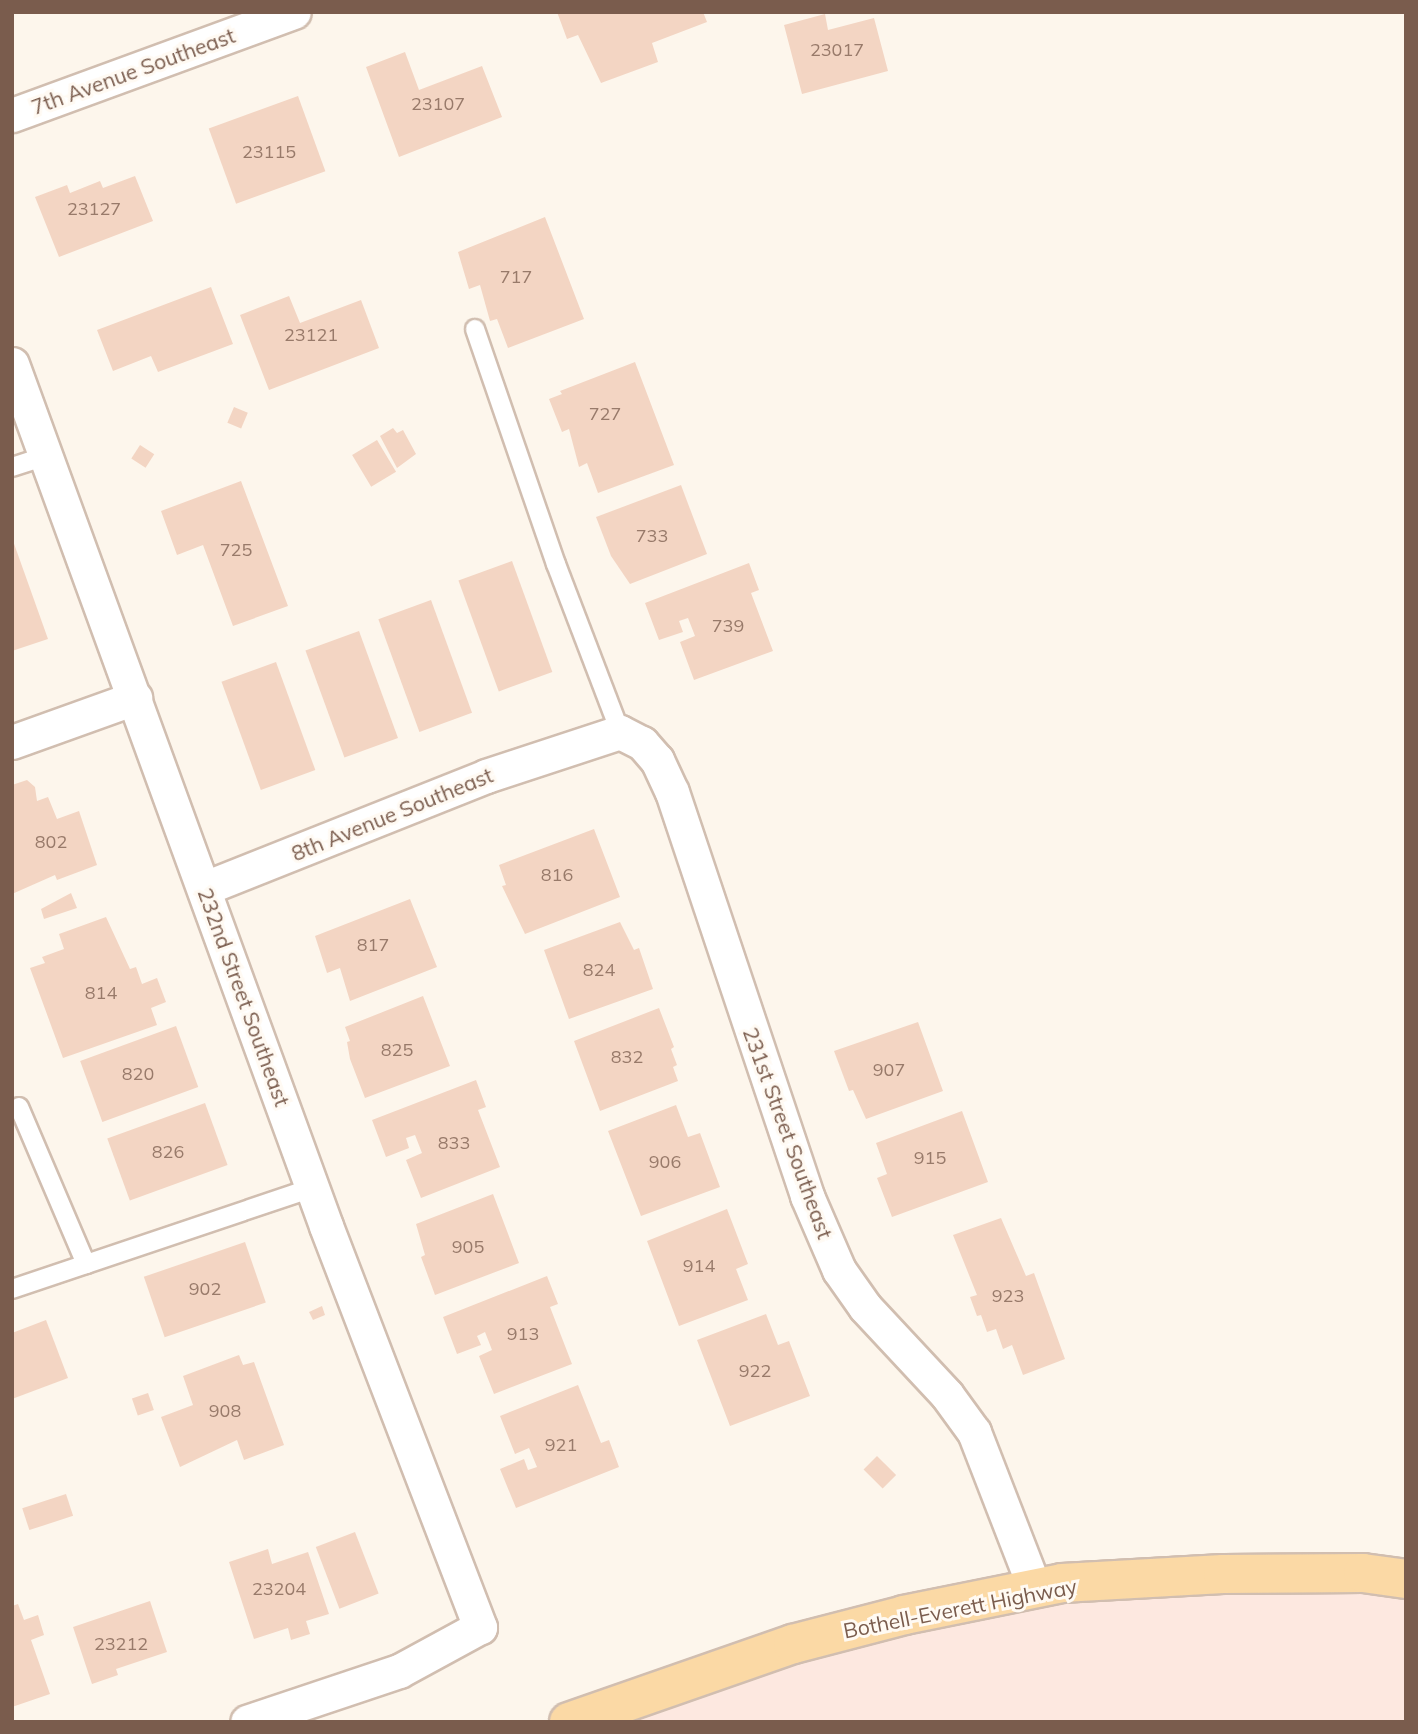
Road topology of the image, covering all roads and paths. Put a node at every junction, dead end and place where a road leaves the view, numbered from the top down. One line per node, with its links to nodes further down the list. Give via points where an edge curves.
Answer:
1 (294, 12): 2 (street, 7th Avenue Southeast)
2 (12, 115)
3 (475, 329): 8 (lane)
4 (12, 364): 5 (street, 232nd Street Southeast)
5 (46, 456): 6 (lane); 7 (street, 232nd Street Southeast)
6 (12, 467)
7 (135, 698): 9 (street); 10 (street, 232nd Street Southeast)
8 (620, 732): 10 (street, 8th Avenue Southeast, via 386,812); 16 (street, 231st Street Southeast, via 642,743 657,760 672,792 807,1196 839,1270 865,1307 947,1395 974,1432)
9 (12, 741)
10 (205, 888): 12 (street, 232nd Street Southeast)
11 (19, 1107): 13 (lane)
12 (312, 1188): 13 (lane); 17 (street, 232nd Street Southeast, via 481,1627 399,1671)
13 (86, 1264): 14 (lane)
14 (12, 1289)
15 (1406, 1579): 16 (main road, Bothell-Everett Highway, via 1363,1573 1223,1574 1062,1583)
16 (1035, 1589): 18 (main road, Bothell-Everett Highway, via 793,1644)
17 (247, 1722)
18 (569, 1722)

